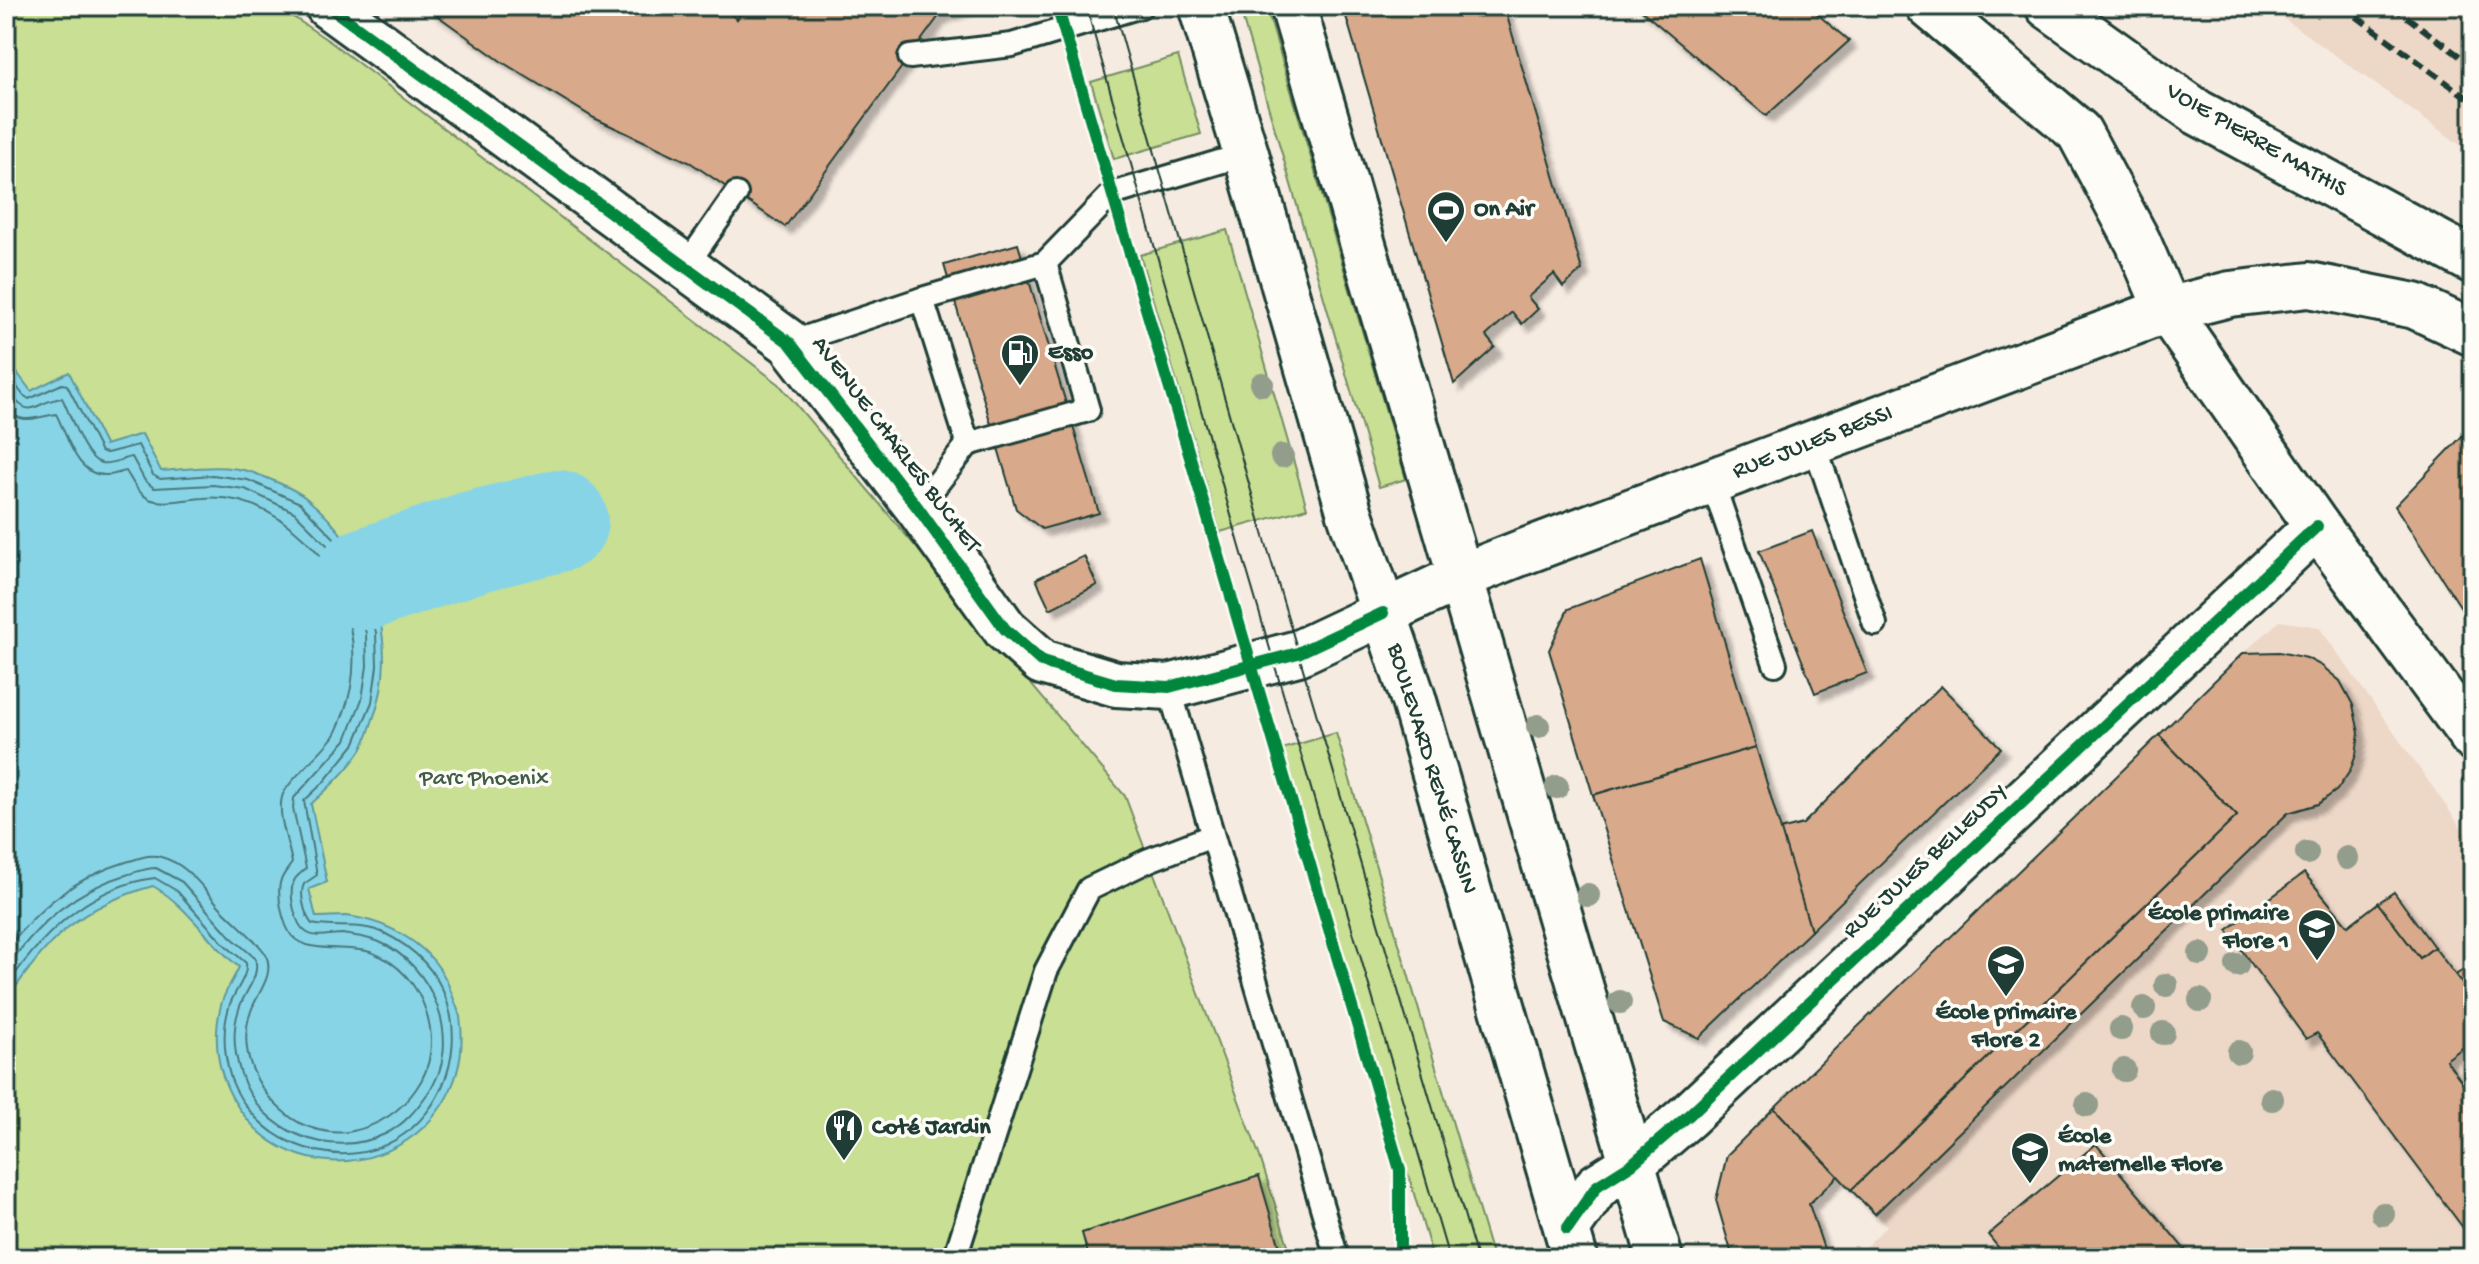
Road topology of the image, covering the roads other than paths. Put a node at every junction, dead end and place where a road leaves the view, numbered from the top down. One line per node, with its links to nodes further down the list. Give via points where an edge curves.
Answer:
1 (328, 6): 12 (main road, AVENUE CHARLES BUCHET)
2 (1141, 6): 7 (lane, via 1012,45)
3 (1201, 6): 8 (main road, BOULEVARD RENÉ CASSIN)
4 (1293, 6): 22 (main road)
5 (1929, 6): 14 (main road, via 2079,132 2138,242)
6 (2048, 6): 10 (main road, VOIE PIERRE MATHIS, via 2197,112)
7 (910, 57)
8 (1246, 154): 11 (lane, via 1112,194); 23 (main road, BOULEVARD RENÉ CASSIN)
9 (736, 194): 12 (lane)
10 (2473, 261)
11 (1045, 263): 13 (lane); 18 (lane, via 1088,410)
12 (685, 267): 16 (main road, AVENUE CHARLES BUCHET)
13 (922, 299): 16 (lane); 18 (lane)
14 (2167, 310): 15 (main road, RUE JULES BESSI, via 2230,294 2309,285 2415,306); 17 (main road, RUE JULES BESSI); 21 (main road)
15 (2473, 333)
16 (790, 343): 20 (main road, AVENUE CHARLES BUCHET)
17 (1814, 443): 19 (main road, RUE JULES BESSI); 24 (lane)
18 (968, 444): 20 (lane)
19 (1712, 481): 22 (main road, RUE JULES BESSI); 25 (lane)
20 (918, 508): 26 (main road, AVENUE CHARLES BUCHET, via 1005,629 1042,662 1116,684)
21 (2317, 526): 27 (main road); 29 (main road, RUE JULES BELLEUDY)
22 (1460, 577): 23 (main road, RUE JULES BESSI); 29 (main road)
23 (1383, 613): 26 (main road, AVENUE CHARLES BUCHET, via 1298,653); 30 (main road, BOULEVARD RENÉ CASSIN, via 1413,698)
24 (1875, 624)
25 (1775, 664)
26 (1169, 687): 28 (lane)
27 (2473, 738)
28 (1212, 836): 31 (lane, via 1089,889 1046,971); 32 (lane)
29 (1632, 1164): 30 (main road, RUE JULES BELLEUDY, via 1597,1186); 33 (main road)
30 (1571, 1244)
31 (955, 1258)
32 (1337, 1258)
33 (1660, 1258)

